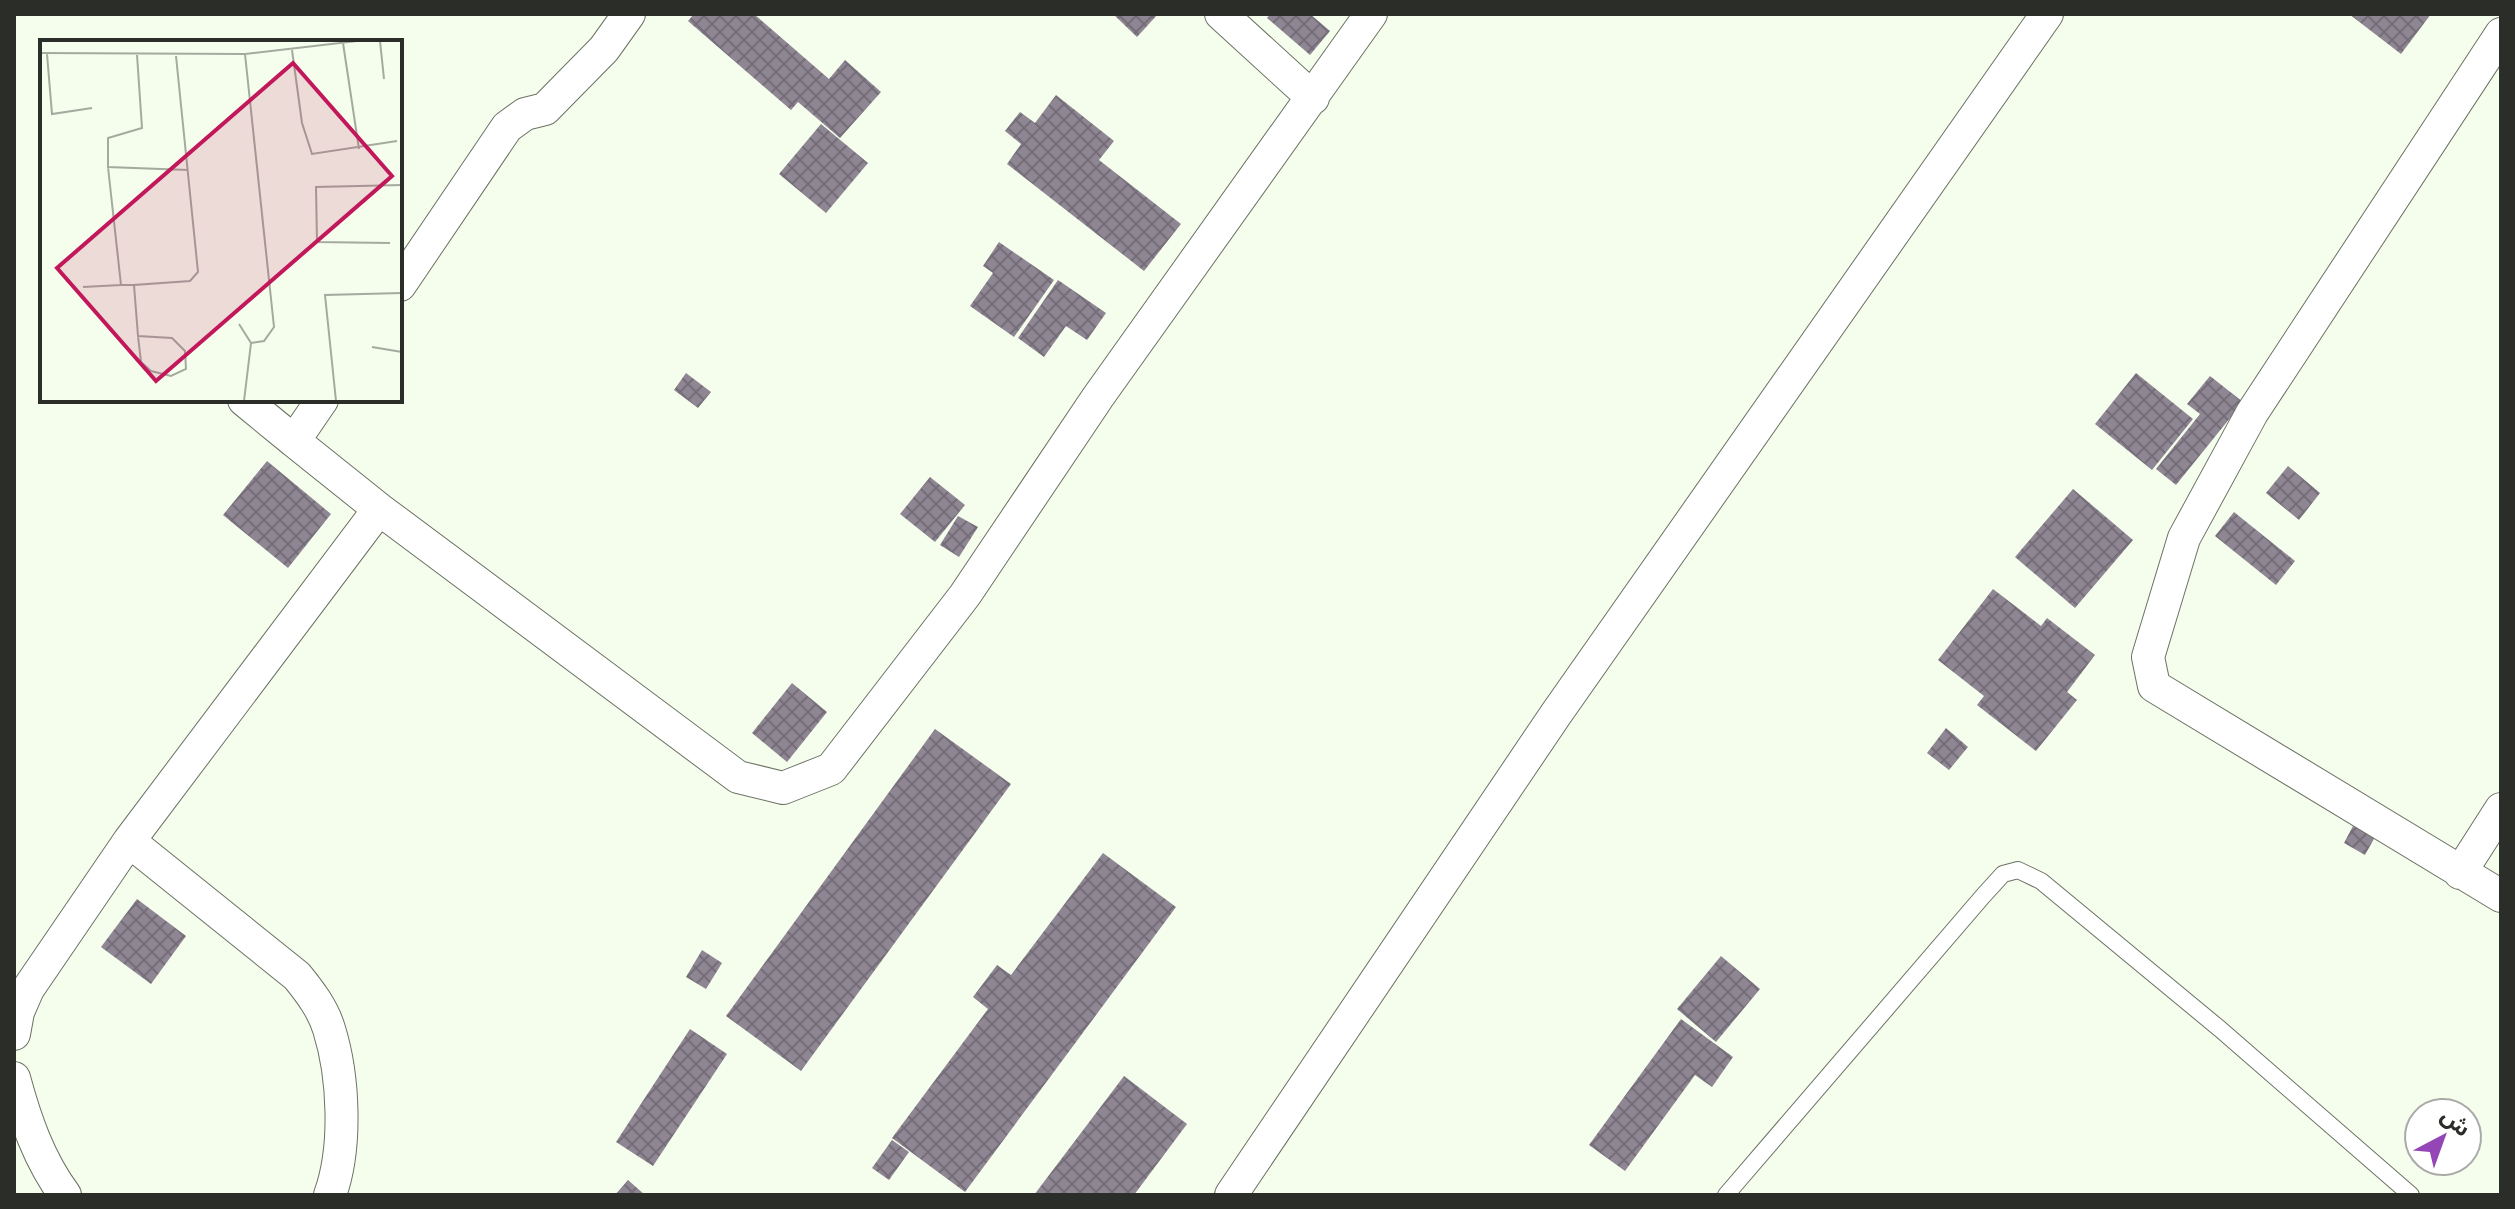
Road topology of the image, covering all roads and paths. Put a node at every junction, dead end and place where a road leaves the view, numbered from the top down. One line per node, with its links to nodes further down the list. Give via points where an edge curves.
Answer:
1 (629, 14): 7 (street, via 604,49 545,109 525,114 507,127)
2 (1221, 14): 6 (street)
3 (1371, 14): 6 (street)
4 (2047, 14): 20 (street, via 1556,714)
5 (2501, 34): 14 (street, via 2252,413 2184,538 2148,657 2154,686)
6 (1313, 98): 11 (street, via 1098,397 965,595 831,769 783,788 738,777)
7 (402, 282)
8 (246, 402): 10 (street)
9 (321, 402): 10 (street)
10 (294, 441): 11 (street)
11 (379, 509): 13 (street)
12 (2501, 809): 14 (street)
13 (129, 841): 16 (street, via 28,989); 19 (street, via 297,976 315,999 329,1028 338,1071 342,1134)
14 (2460, 873): 15 (street)
15 (2501, 896)
16 (14, 1034)
17 (14, 1078): 18 (street, via 25,1120)
18 (65, 1195)
19 (330, 1195)
20 (1231, 1195)
21 (1726, 1195): 22 (lane, via 1983,896 2003,874 2018,870 2041,881 2220,1029)
22 (2411, 1195)

